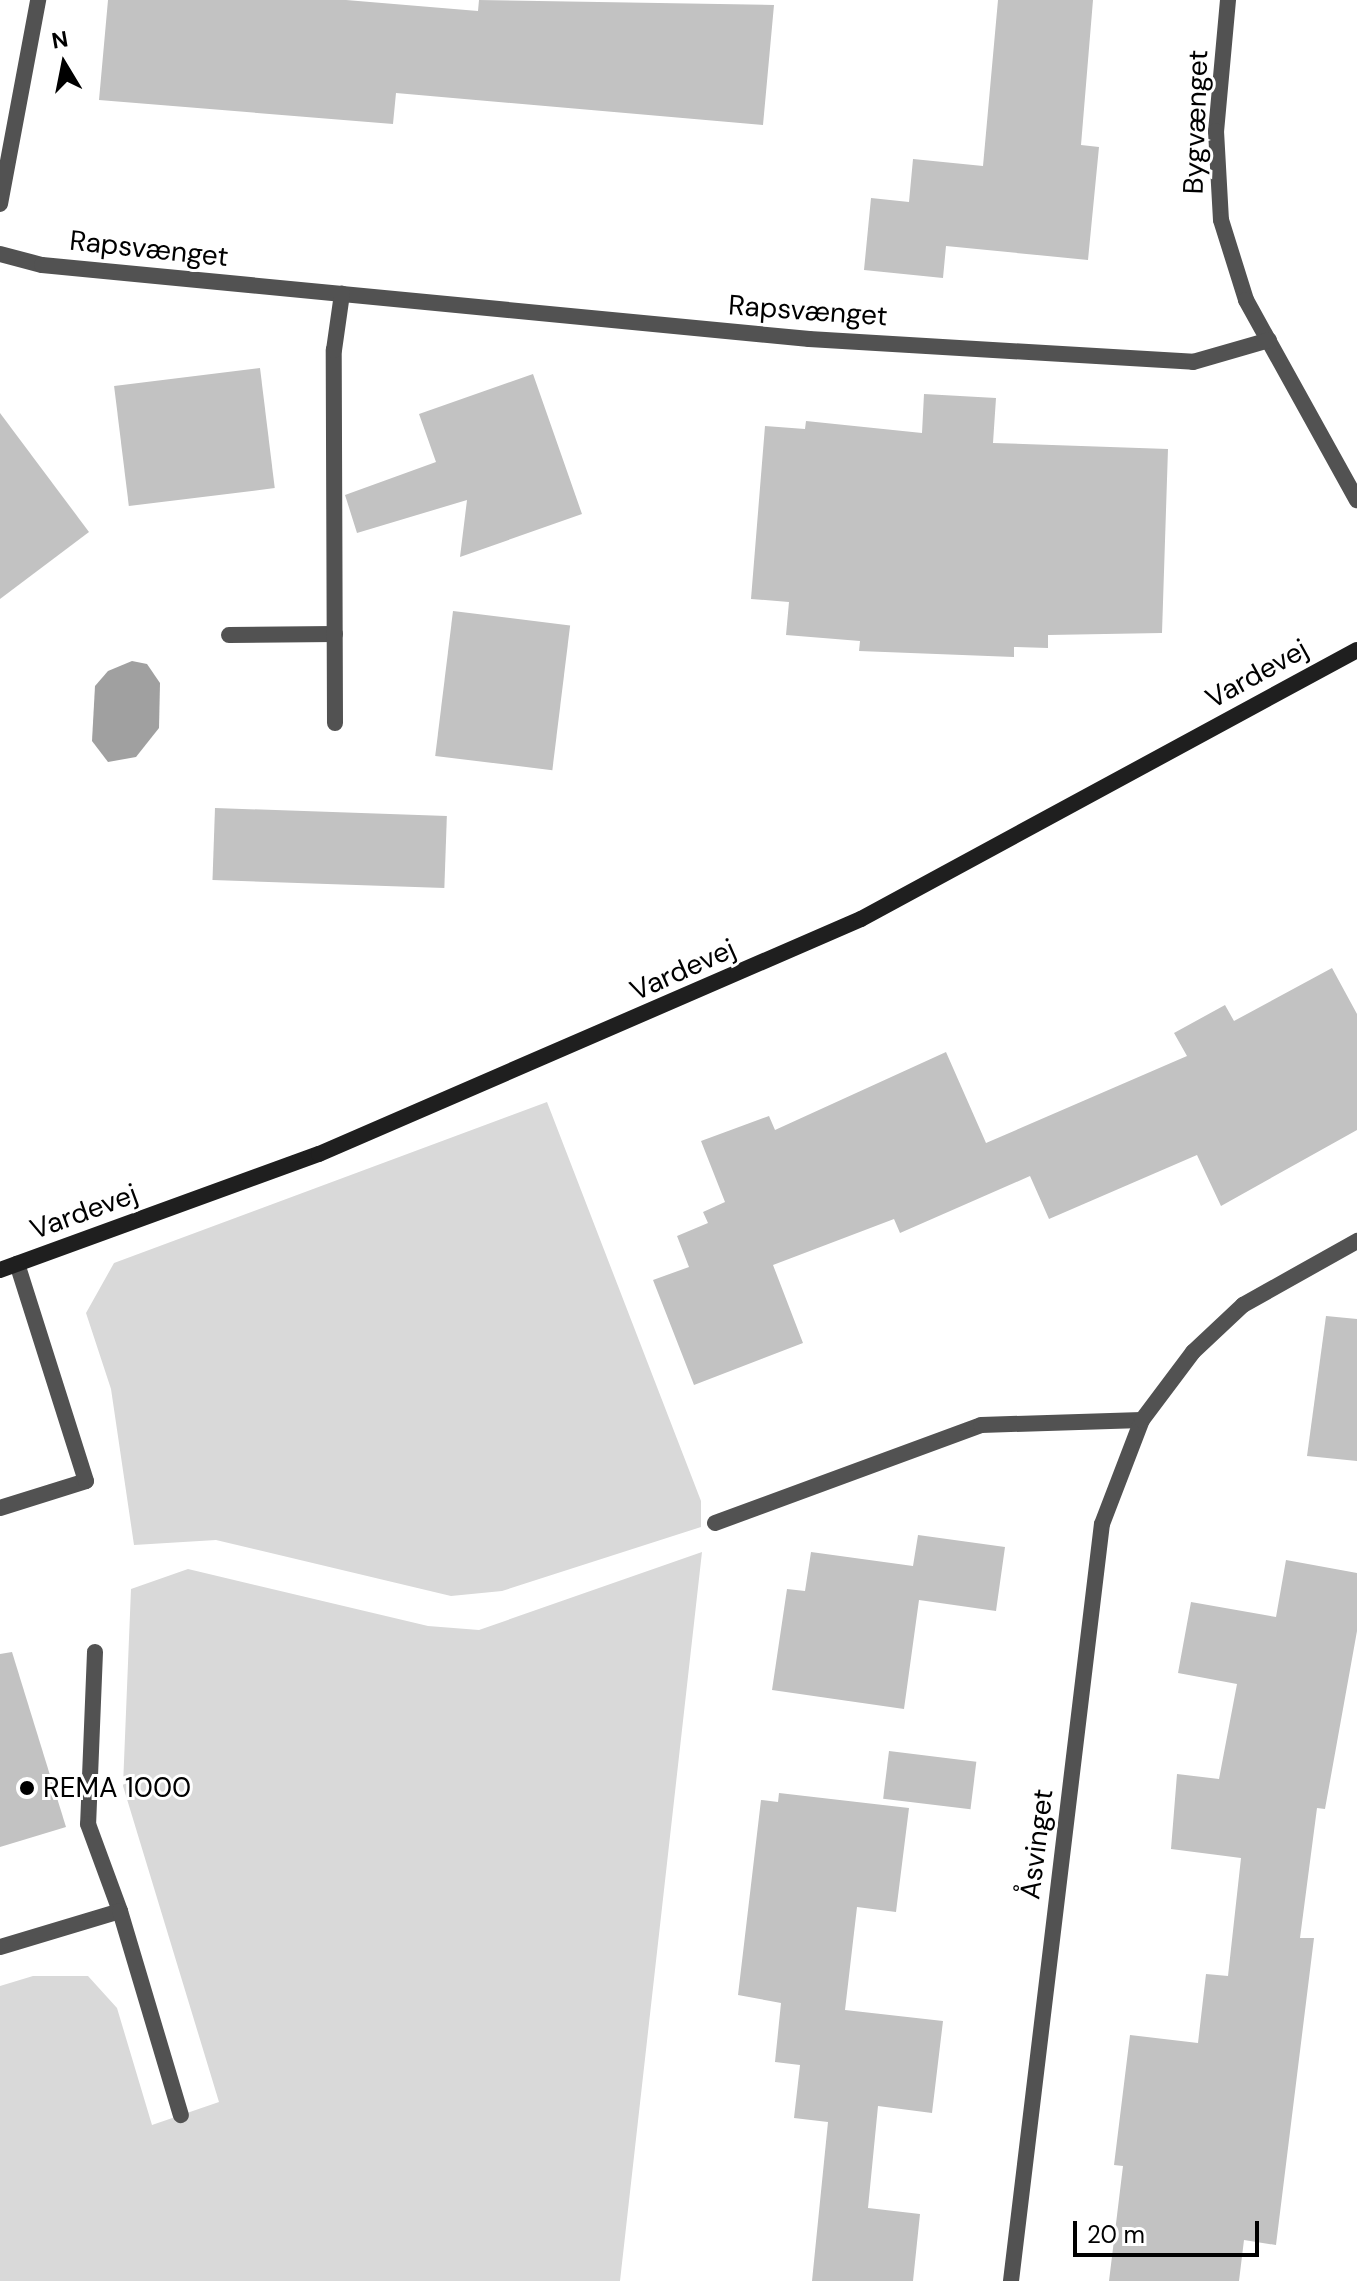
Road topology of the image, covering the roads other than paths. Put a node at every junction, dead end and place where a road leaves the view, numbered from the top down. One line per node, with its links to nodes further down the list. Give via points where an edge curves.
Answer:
1 (38, 0): 3 (street)
2 (1228, 0): 6 (street, Bygvænget, via 1216,131 1221,220 1246,300)
3 (0, 204)
4 (0, 254): 5 (street, Rapsvænget, via 42,265)
5 (342, 294): 6 (street, Rapsvænget, via 797,338 1193,362); 8 (street, via 334,350)
6 (1269, 340): 7 (street, Bygvænget)
7 (1357, 500)
8 (335, 634): 9 (street); 11 (street)
9 (229, 635)
10 (1357, 650): 13 (street, Vardevej, via 861,919 319,1154)
11 (335, 723)
12 (1357, 1241): 15 (street, Åsvinget, via 1243,1305 1193,1352)
13 (17, 1264): 14 (street, Vardevej); 16 (street, via 86,1481)
14 (0, 1270)
15 (1142, 1420): 17 (street, via 981,1425); 22 (street, Åsvinget, via 1102,1524)
16 (0, 1508)
17 (715, 1523)
18 (95, 1652): 19 (street, via 88,1824)
19 (120, 1911): 20 (street); 21 (street)
20 (0, 1947)
21 (181, 2115)
22 (1011, 2281)

